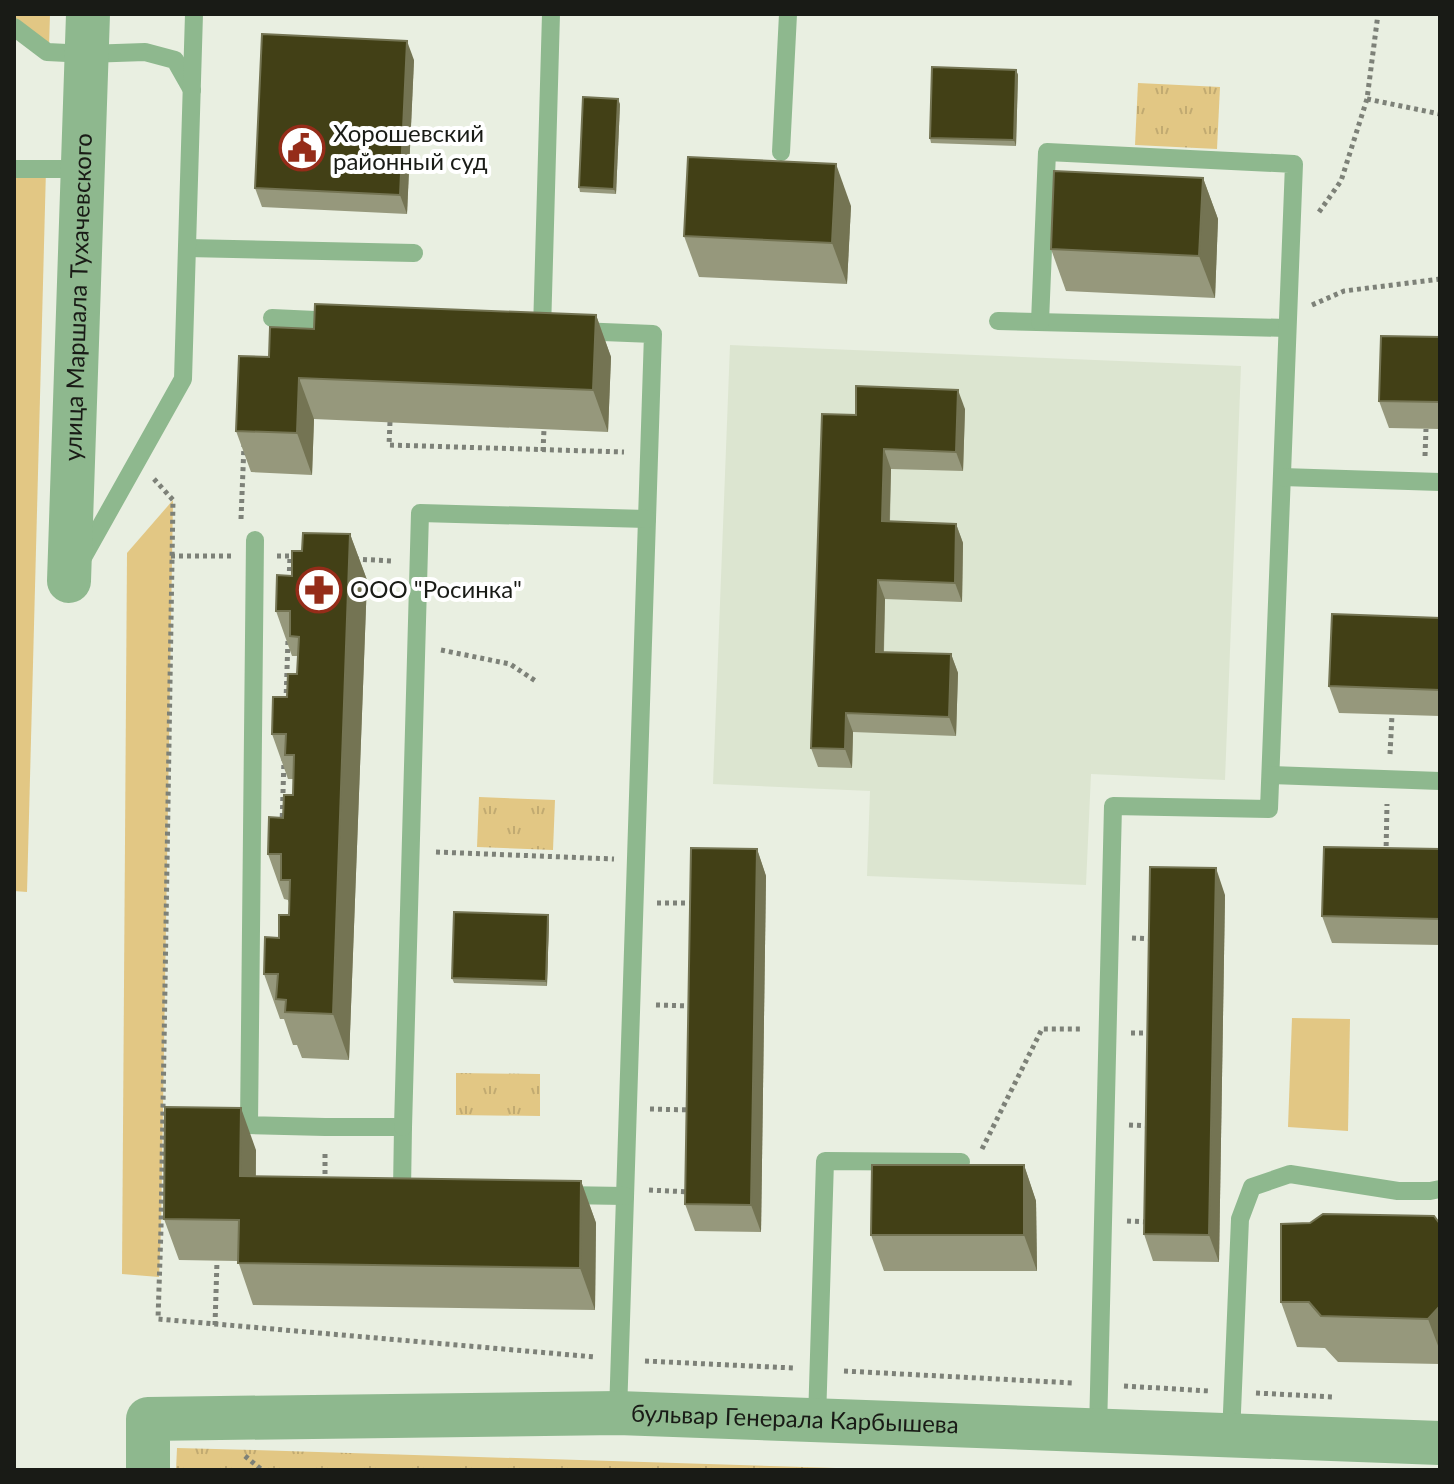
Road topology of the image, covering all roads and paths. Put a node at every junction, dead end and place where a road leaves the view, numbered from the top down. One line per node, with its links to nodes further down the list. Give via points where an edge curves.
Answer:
1 (194, 14): 7 (lane)
2 (551, 14): 26 (lane, via 534,330 653,334)
3 (788, 14): 10 (lane)
4 (1378, 14): 8 (path)
5 (14, 27): 6 (lane, via 47,52)
6 (88, 34): 7 (lane, via 175,60); 12 (street, улица Маршала Тухачевского)
7 (192, 90): 13 (lane)
8 (1367, 99): 9 (path); 14 (path, via 1341,181)
9 (1440, 114)
10 (781, 152)
11 (14, 169): 12 (lane)
12 (83, 169): 35 (street, улица Маршала Тухачевского)
13 (187, 248): 15 (lane); 27 (lane, via 183,379)
14 (1290, 252): 20 (lane, via 1294,164 1047,152); 21 (lane)
15 (414, 253)
16 (1440, 279): 21 (path, via 1344,291)
17 (272, 318): 19 (lane)
18 (998, 321): 20 (lane)
19 (351, 322)
20 (1040, 322): 21 (lane)
21 (1287, 322): 28 (lane)
22 (390, 422): 25 (path, via 389,445)
23 (544, 429): 25 (path)
24 (244, 444): 31 (path)
25 (543, 451): 26 (path)
26 (649, 453): 30 (lane)
27 (137, 461): 35 (lane); 59 (path, via 173,500)
28 (1282, 477): 29 (lane); 38 (lane)
29 (1440, 482)
30 (647, 519): 34 (lane, via 420,513); 41 (lane)
31 (241, 524)
32 (255, 540): 49 (lane, via 249,1125)
33 (347, 559): 34 (path)
34 (419, 562): 36 (lane)
35 (69, 581)
36 (417, 645): 37 (path, via 510,664); 40 (lane)
37 (537, 682)
38 (1271, 775): 39 (lane); 46 (lane, via 1269,809 1113,806)
39 (1440, 781)
40 (411, 851): 41 (path); 50 (lane)
41 (636, 860): 42 (lane)
42 (635, 902): 43 (path); 44 (lane)
43 (700, 903)
44 (632, 1004): 45 (path); 47 (lane)
45 (699, 1007)
46 (1108, 1029): 51 (path, via 1042,1029 977,1158); 63 (lane)
47 (628, 1109): 48 (path); 55 (lane)
48 (697, 1110)
49 (325, 1127): 50 (lane); 52 (path)
50 (403, 1127): 54 (lane, via 402,1190)
51 (961, 1162): 62 (lane, via 825,1161)
52 (325, 1188)
53 (1440, 1189): 64 (lane, via 1398,1191 1290,1174 1252,1187 1240,1219)
54 (433, 1191)
55 (625, 1193): 56 (path); 57 (lane); 61 (lane)
56 (696, 1193)
57 (539, 1194)
58 (217, 1261): 60 (path)
59 (158, 1319)
60 (215, 1325)
61 (618, 1413): 62 (street, бульвар Генерала Карбышева); 66 (street, бульвар Генерала Карбышева, via 148,1419)
62 (817, 1420): 63 (street, бульвар Генерала Карбышева)
63 (1098, 1431): 64 (street, бульвар Генерала Карбышева)
64 (1231, 1436): 65 (street, бульвар Генерала Карбышева)
65 (1440, 1443)
66 (148, 1470)

